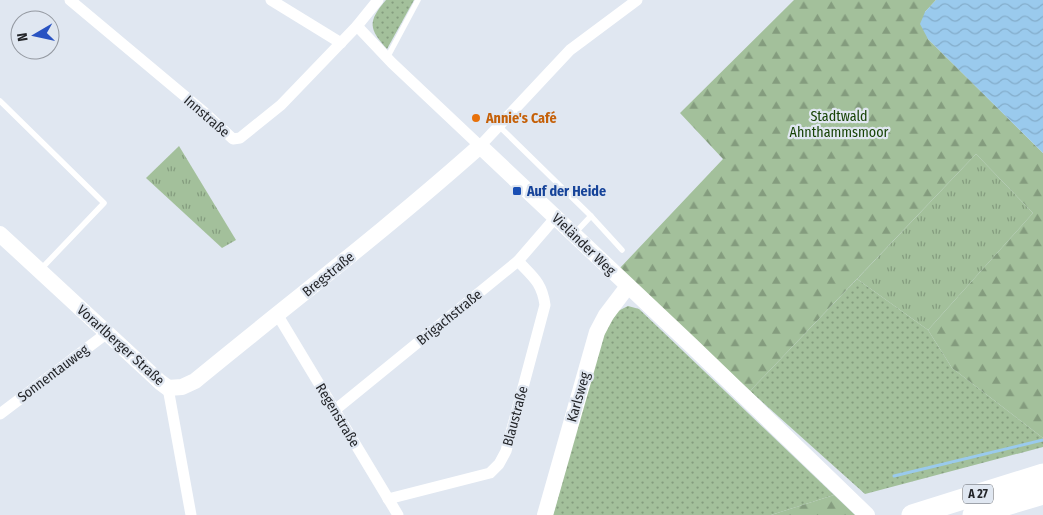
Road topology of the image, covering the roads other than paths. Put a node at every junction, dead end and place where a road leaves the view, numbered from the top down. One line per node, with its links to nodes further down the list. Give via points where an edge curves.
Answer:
1 (70, 0): 7 (street, Innstraße, via 233,139 240,138 281,105)
2 (270, 0): 7 (street)
3 (378, 0): 6 (street)
4 (418, 0): 8 (lane)
5 (638, 0): 10 (street, via 570,50)
6 (357, 26): 7 (street); 8 (street, Vieländer Weg)
7 (340, 43)
8 (387, 58): 11 (street, Vieländer Weg)
9 (0, 101): 18 (lane, via 104,203)
10 (499, 126): 11 (street); 12 (lane)
11 (480, 146): 13 (street, Vieländer Weg); 20 (street, Bregstraße)
12 (591, 216): 15 (lane); 16 (lane)
13 (556, 217): 15 (street, Vieländer Weg); 17 (street, Brigachstraße)
14 (0, 234): 18 (street, Vorarlberger Straße)
15 (574, 234): 19 (street, Vieländer Weg)
16 (622, 250)
17 (518, 261): 23 (street, Brigachstraße); 27 (street, Blaustraße, via 540,284 545,305 506,451 499,464 490,473)
18 (39, 270): 21 (street, Vorarlberger Straße)
19 (628, 286): 30 (street, Karlsweg, via 597,332); 31 (street, Vieländer Weg)
20 (277, 314): 22 (street, Bregstraße, via 195,381 182,387); 23 (street, Regenstraße)
21 (107, 333): 22 (street, Vorarlberger Straße); 24 (street, Sonnentauweg)
22 (168, 388): 28 (street, Vorarlberger Straße)
23 (335, 410): 27 (street, Regenstraße)
24 (0, 414)
25 (1043, 474): 32 (highway, A 27)
26 (1043, 494): 33 (highway, A 27)
27 (388, 499): 29 (street, Regenstraße)
28 (191, 515)
29 (398, 515)
30 (545, 515)
31 (867, 515)
32 (912, 515)
33 (973, 515)

